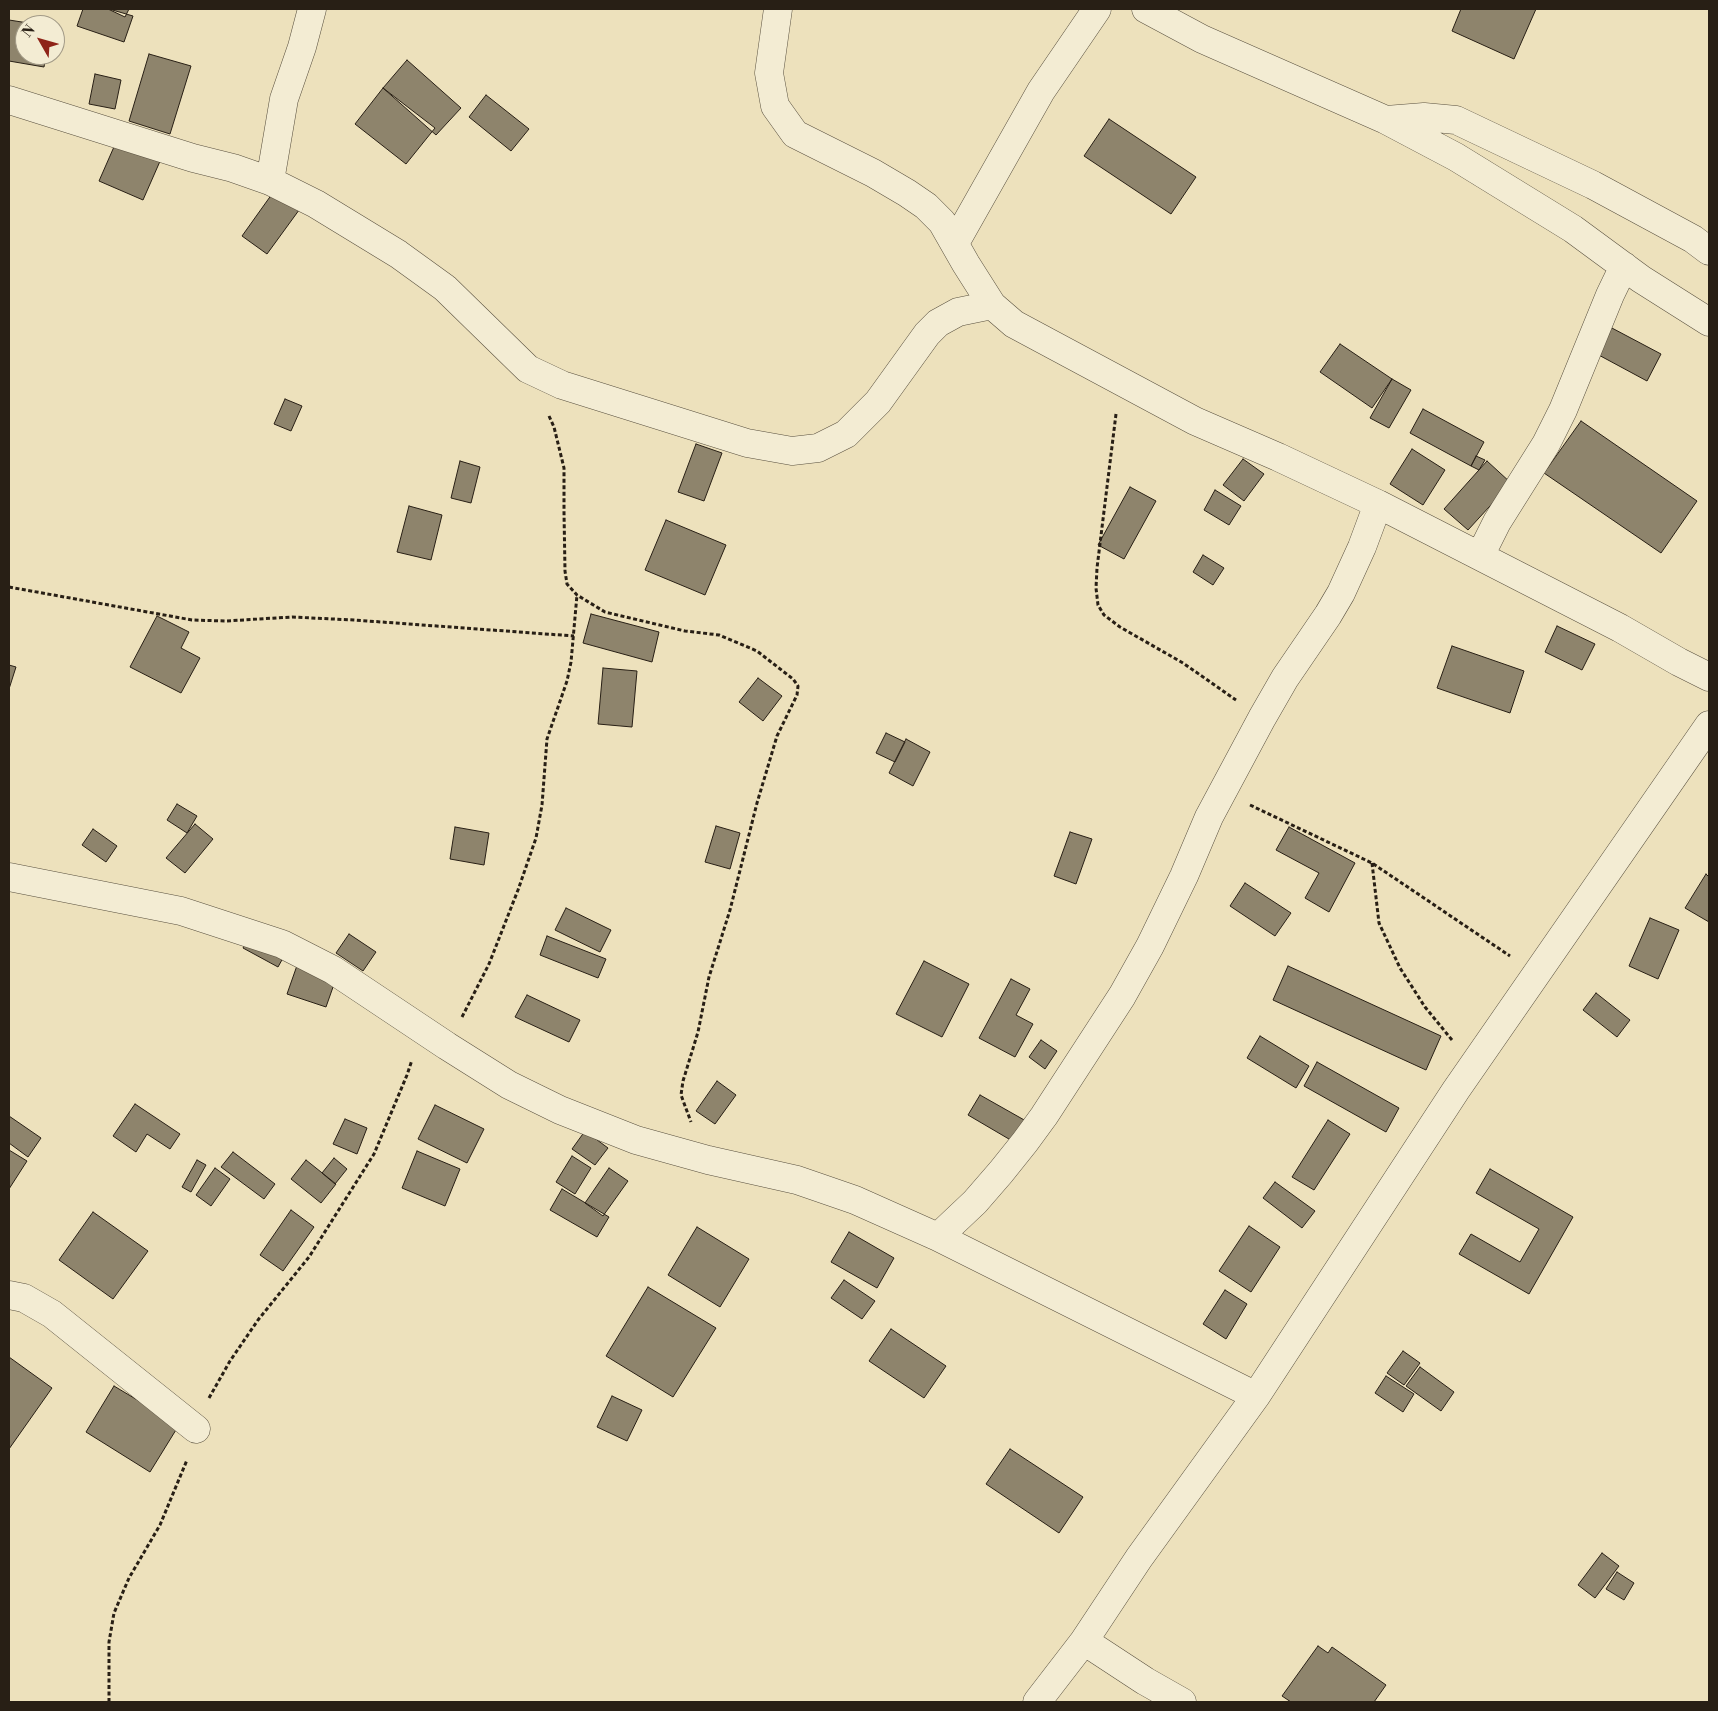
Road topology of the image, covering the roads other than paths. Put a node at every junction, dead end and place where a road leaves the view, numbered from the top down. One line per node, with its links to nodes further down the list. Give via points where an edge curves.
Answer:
1 (312, 9): 7 (street, via 284,99)
2 (778, 9): 8 (street, via 768,73 775,106 796,134 872,173 926,206 942,222)
3 (1097, 9): 8 (street, via 1041,91)
4 (1146, 9): 6 (street, via 1202,39)
5 (9, 100): 7 (street)
6 (1386, 120): 9 (street, via 1424,117 1456,120 1593,185); 10 (street, via 1521,196)
7 (270, 181): 11 (street, via 316,204 398,254 445,288 528,369 562,385 747,443 792,451 818,448 846,434 878,402 938,323 958,312)
8 (955, 244): 11 (street)
9 (1709, 251)
10 (1624, 266): 12 (street); 14 (street, via 1550,435)
11 (992, 305): 13 (street, via 1014,324 1195,421)
12 (1709, 322)
13 (1378, 504): 14 (street); 18 (street, via 1341,593 1262,718 1209,817 1184,876 1122,996 1025,1142 988,1187)
14 (1480, 556): 15 (street)
15 (1709, 677)
16 (1709, 725): 20 (street, via 1473,1065)
17 (9, 876): 18 (street, via 181,910 282,944 333,970 509,1085 560,1110 636,1140 796,1180 855,1200)
18 (938, 1237): 20 (street)
19 (9, 1295): 21 (street, via 24,1298 52,1314)
20 (1256, 1396): 22 (street, via 1139,1558)
21 (196, 1429)
22 (1084, 1641): 23 (street); 24 (street)
23 (1037, 1702)
24 (1182, 1702)

